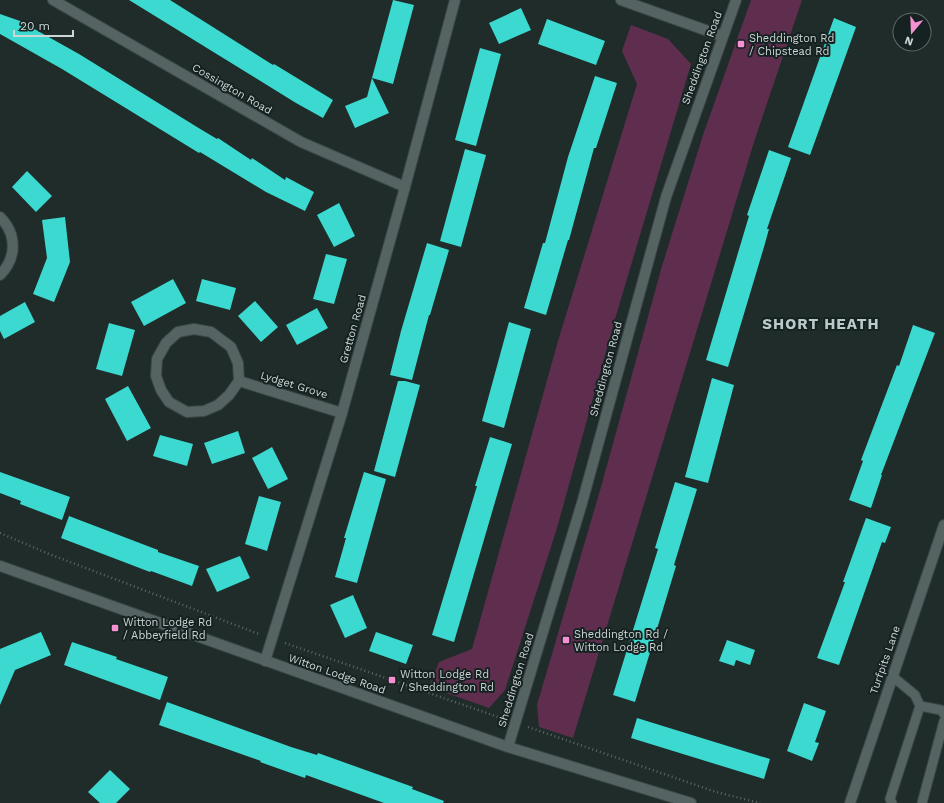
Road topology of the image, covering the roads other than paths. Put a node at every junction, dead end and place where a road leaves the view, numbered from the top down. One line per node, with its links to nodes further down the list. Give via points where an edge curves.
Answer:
1 (53, 0): 6 (street, Cossington Road, via 301,142)
2 (455, 0): 6 (street, Gretton Road)
3 (621, 0): 5 (street)
4 (736, 0): 5 (street, Sheddington Road)
5 (722, 36): 18 (street, Sheddington Road, via 666,196 582,503)
6 (405, 188): 10 (street, Gretton Road)
7 (0, 217): 8 (street, via 6,223 13,244 11,258 5,271)
8 (0, 275)
9 (239, 381): 9 (street, via 218,405 204,412 187,412 169,402 161,390 156,376 157,359 166,343 178,332 194,329 211,332 231,347 238,363); 10 (street, Lydget Grove)
10 (342, 413): 13 (street, Gretton Road)
11 (944, 525): 14 (street, Turfpits Lane)
12 (0, 566): 13 (street, Witton Lodge Road)
13 (266, 661): 18 (street, Witton Lodge Road)
14 (892, 676): 15 (lane, via 915,695); 20 (street, Turfpits Lane)
15 (920, 706): 16 (lane, via 941,710); 21 (lane, via 890,799)
16 (944, 714)
17 (944, 721): 22 (lane)
18 (508, 747): 19 (street, Witton Lodge Road)
19 (690, 803)
20 (850, 803)
21 (892, 803)
22 (922, 803)

